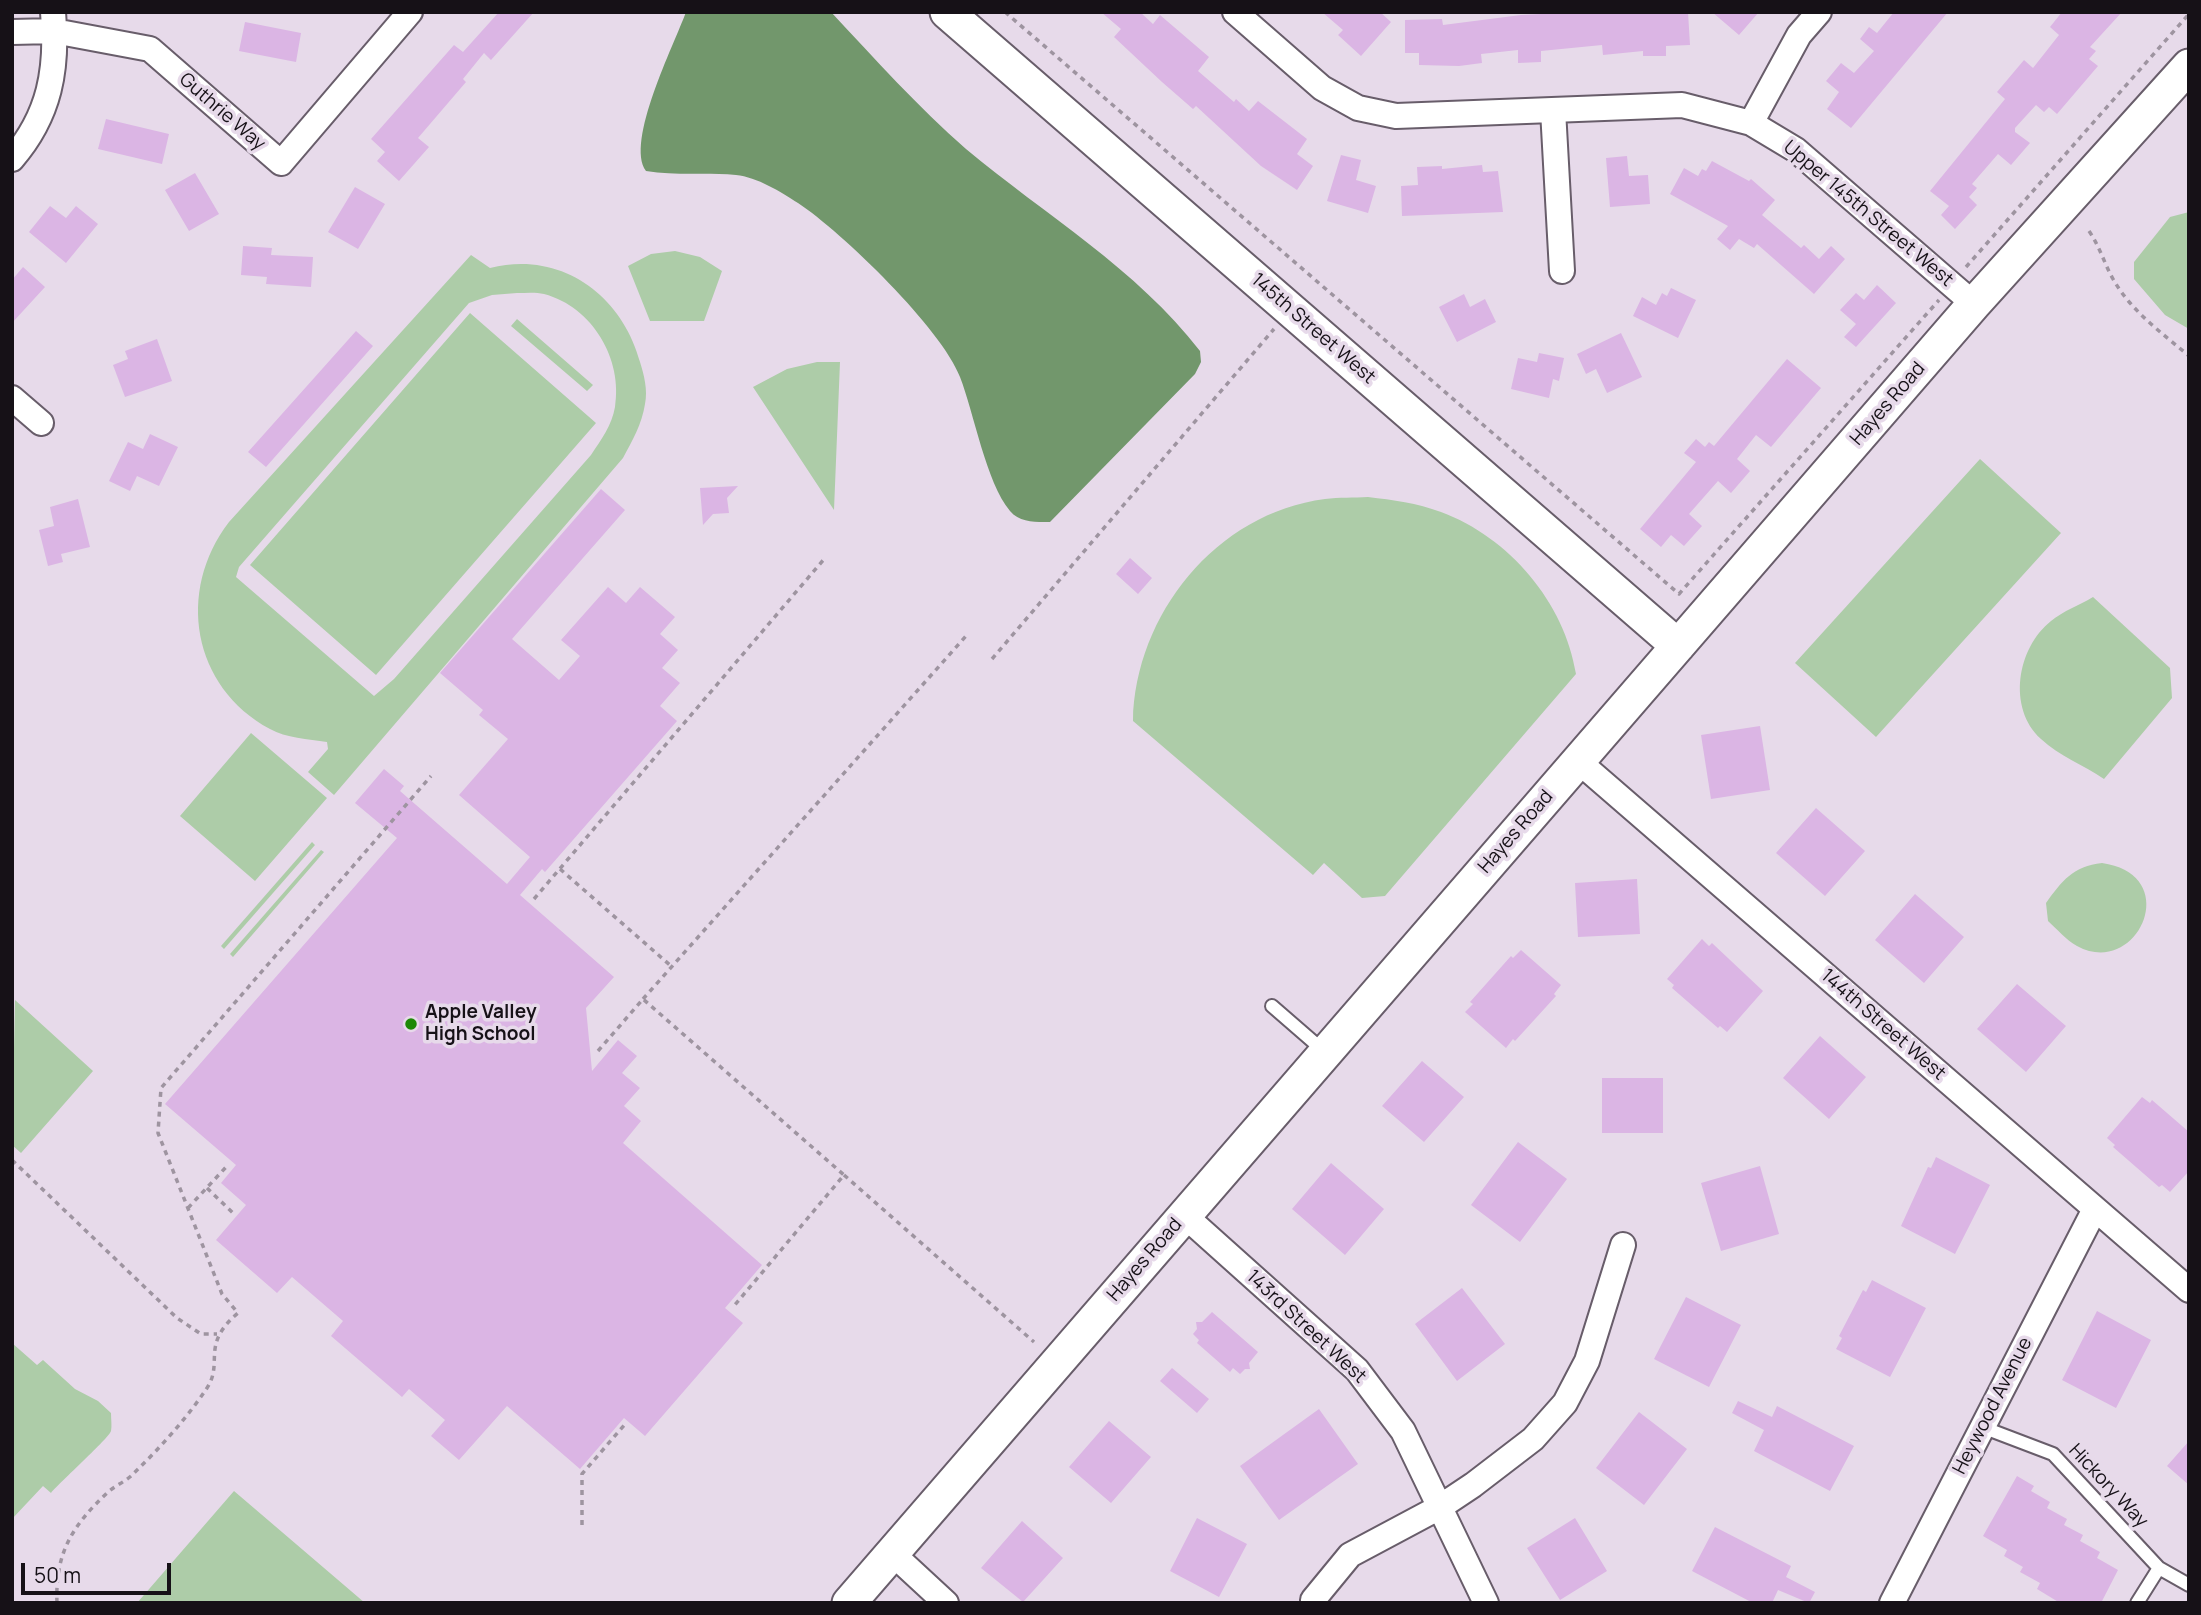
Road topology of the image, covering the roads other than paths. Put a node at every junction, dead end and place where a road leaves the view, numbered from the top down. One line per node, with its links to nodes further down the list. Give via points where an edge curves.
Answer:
1 (410, 12): 5 (street, Guthrie Way, via 281,163 150,49)
2 (947, 12): 15 (street, 145th Street West)
3 (1235, 12): 8 (street, Upper 145th Street West, via 1322,88 1358,108 1396,116)
4 (1819, 12): 9 (street, via 1800,35)
5 (54, 22): 6 (street); 10 (street, via 52,86 32,135)
6 (12, 32)
7 (2189, 66): 12 (street, Hayes Road)
8 (1553, 110): 9 (street, Upper 145th Street West, via 1682,106); 11 (street)
9 (1751, 122): 12 (street, Upper 145th Street West, via 1796,150)
10 (12, 159)
11 (1562, 271)
12 (1963, 294): 15 (street, Hayes Road)
13 (12, 398): 14 (street)
14 (40, 423)
15 (1678, 646): 16 (street, Hayes Road)
16 (1578, 761): 18 (street, Hayes Road); 19 (street, 144th Street West)
17 (1272, 1006): 18 (lane)
18 (1325, 1052): 20 (street, Hayes Road)
19 (2095, 1209): 22 (street, 144th Street West); 23 (street, Heywood Avenue)
20 (1184, 1215): 24 (street, 143rd Street West, via 1357,1370 1404,1431); 25 (street, Hayes Road)
21 (1623, 1245): 24 (street, via 1587,1361 1565,1403 1533,1438)
22 (2189, 1290)
23 (1982, 1427): 26 (lane, Hickory Way, via 2053,1454); 32 (street, Heywood Avenue)
24 (1440, 1507): 28 (street, via 1350,1555); 31 (street, 143rd Street West)
25 (893, 1553): 29 (street, Hayes Road); 30 (street)
26 (2159, 1568): 27 (lane, Hickory Way); 33 (lane)
27 (2189, 1585)
28 (1313, 1600)
29 (849, 1603)
30 (946, 1603)
31 (1486, 1603)
32 (1892, 1603)
33 (2137, 1603)

